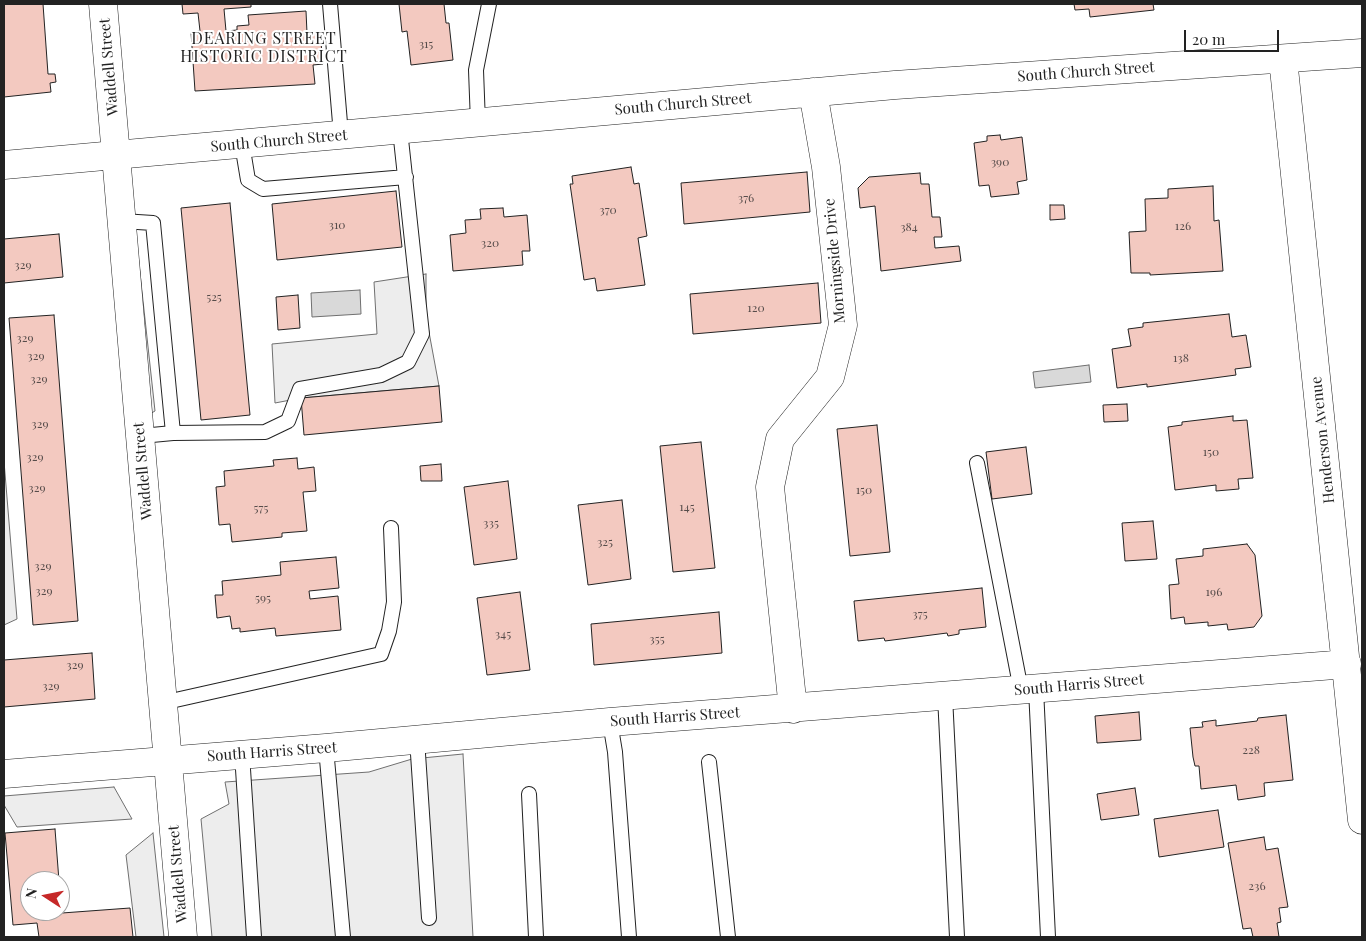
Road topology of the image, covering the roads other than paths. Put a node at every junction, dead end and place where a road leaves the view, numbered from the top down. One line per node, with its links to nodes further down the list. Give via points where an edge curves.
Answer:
1 (104, 4): 11 (street, Waddell Street)
2 (330, 4): 9 (lane)
3 (489, 4): 7 (lane, via 476,70)
4 (1362, 53): 5 (street, South Church Street)
5 (1283, 59): 6 (street, South Church Street); 19 (street, Henderson Avenue)
6 (813, 92): 7 (street, South Church Street); 23 (street, Morningside Drive, via 826,167 843,325 830,377 780,439 770,487)
7 (478, 123): 8 (street, South Church Street)
8 (400, 130): 9 (street, South Church Street); 13 (lane)
9 (341, 135): 10 (street, South Church Street)
10 (242, 144): 11 (street, South Church Street); 13 (lane, via 248,180 263,189)
11 (118, 155): 12 (street, South Church Street); 14 (street, Waddell Street)
12 (4, 165)
13 (406, 177): 15 (lane, via 422,334 408,362 381,375 300,389 288,421 265,432)
14 (122, 221): 15 (lane, via 153,223); 16 (street, Waddell Street)
15 (174, 433): 16 (lane)
16 (141, 436): 22 (street, Waddell Street)
17 (977, 463): 20 (lane)
18 (391, 528): 22 (lane, via 394,602 381,654)
19 (1347, 664): 20 (street, South Harris Street); 32 (street, Henderson Avenue)
20 (1028, 689): 21 (street, South Harris Street); 41 (lane)
21 (945, 696): 23 (street, South Harris Street); 40 (lane)
22 (162, 703): 28 (street, Waddell Street)
23 (793, 709): 24 (street, South Harris Street)
24 (610, 722): 25 (street, South Harris Street); 38 (lane)
25 (417, 739): 26 (street, South Harris Street); 33 (lane)
26 (326, 748): 27 (street, South Harris Street); 36 (lane)
27 (242, 754): 28 (street, South Harris Street); 35 (lane)
28 (167, 760): 30 (street, South Harris Street); 34 (street, Waddell Street)
29 (710, 762): 39 (lane)
30 (4, 774)
31 (529, 794): 37 (lane)
32 (1362, 820)
33 (428, 918)
34 (184, 937)
35 (254, 937)
36 (343, 937)
37 (536, 937)
38 (629, 937)
39 (728, 937)
40 (957, 937)
41 (1048, 937)

